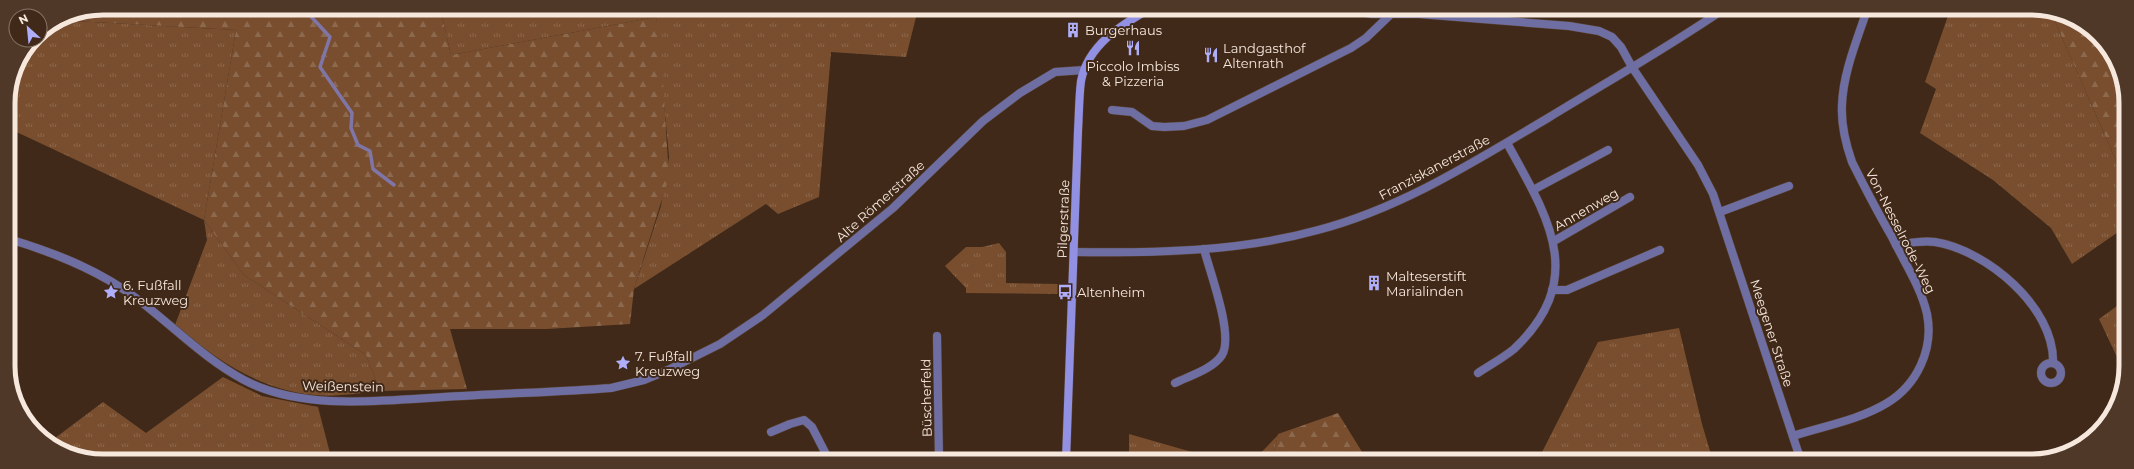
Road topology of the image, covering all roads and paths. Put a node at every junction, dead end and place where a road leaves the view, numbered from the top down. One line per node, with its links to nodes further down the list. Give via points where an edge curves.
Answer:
1 (1140, 15): 7 (main road, Pilgerstraße, via 1106,38)
2 (1391, 15): 8 (street, via 1351,48 1207,120 1184,126 1152,126 1132,112)
3 (1450, 15): 6 (street, Meegener Straße, via 1599,31 1612,37)
4 (1716, 15): 6 (street, Franziskanerstraße)
5 (1865, 15): 17 (street, Von-Nesselrode-Weg, via 1843,95 1843,123 1852,162)
6 (1632, 67): 9 (street, Franziskanerstraße); 14 (street, Meegener Straße, via 1698,165 1714,194)
7 (1084, 70): 20 (main road, Pilgerstraße, via 1080,91); 23 (street, Alte Römerstraße, via 1055,72 1020,93 983,121 892,208 784,299 738,332)
8 (1112, 110)
9 (1507, 143): 12 (street); 18 (street, Franziskanerstraße, via 1400,202 1366,215 1319,230 1275,240)
10 (1608, 150): 12 (street)
11 (1789, 186): 14 (street)
12 (1533, 190): 16 (street)
13 (1630, 197): 16 (street, Annenweg)
14 (1720, 212): 28 (street, Meegener Straße)
15 (15, 241): 23 (street, Weißenstein, via 82,266 111,281 141,302 196,349 228,371 264,389 292,396 367,400 611,388 644,380)
16 (1554, 241): 21 (street, via 1556,265)
17 (1896, 245): 24 (street, via 1922,241 1945,244 1966,251 2003,274 2019,289 2043,324 2051,343); 28 (street, Von-Nesselrode-Weg, via 1919,290 1927,314 1928,336 1923,361 1918,371 1902,392 1887,403)
18 (1204, 249): 20 (street, Franziskanerstraße); 26 (street, via 1226,331 1226,346 1212,365)
19 (1660, 250): 21 (street, via 1567,290)
20 (1074, 252): 31 (main road, Pilgerstraße)
21 (1552, 290): 25 (street, via 1529,332 1512,350)
22 (937, 336): 30 (street, Büscherfeld)
23 (692, 359)
24 (2053, 363)
25 (1478, 373)
26 (1174, 383)
27 (772, 432): 29 (street, via 804,420 812,427)
28 (1793, 436): 32 (street, Meegener Straße)
29 (826, 454)
30 (938, 454)
31 (1066, 454)
32 (1799, 454)

